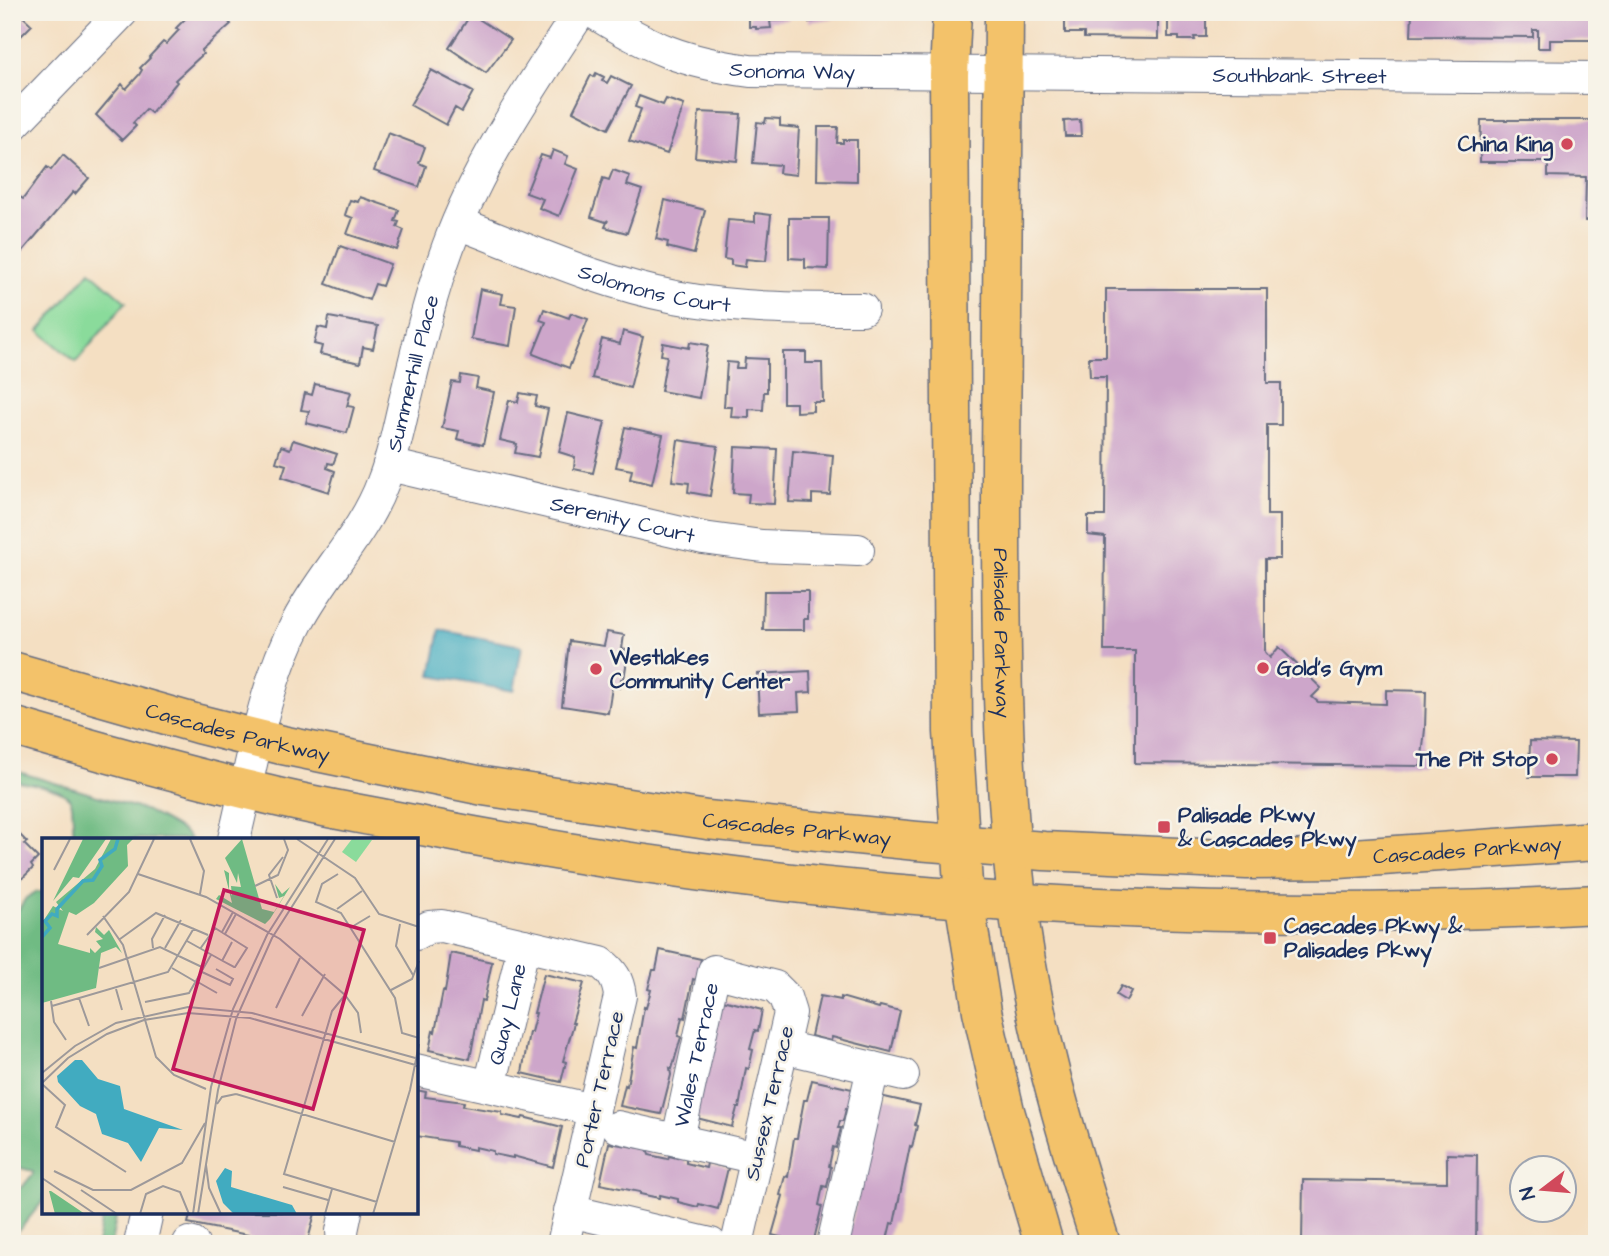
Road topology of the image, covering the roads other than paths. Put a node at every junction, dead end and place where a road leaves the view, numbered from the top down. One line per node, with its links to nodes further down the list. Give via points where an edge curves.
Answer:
1 (121, 12): 9 (street)
2 (580, 12): 10 (street, Summerhill Place, via 523,99)
3 (593, 12): 6 (street, Sonoma Way, via 634,38 711,66 750,71)
4 (951, 12): 6 (main road)
5 (1004, 12): 7 (main road, Palisade Parkway)
6 (949, 74): 7 (street, Sonoma Way); 20 (main road, via 953,691)
7 (1003, 75): 8 (street, Southbank Street); 21 (main road, Palisade Parkway, via 1000,655)
8 (1597, 78)
9 (13, 124)
10 (458, 223): 11 (street, Solomons Court, via 613,281 673,297 724,305); 12 (street, Summerhill Place, via 429,305)
11 (862, 309)
12 (389, 465): 13 (street, Serenity Court, via 704,538); 16 (street, Summerhill Place, via 366,520 296,624 275,674)
13 (858, 550)
14 (12, 671): 16 (main road, Cascades Parkway)
15 (12, 726): 17 (main road)
16 (257, 739): 17 (street, Summerhill Place); 20 (main road, Cascades Parkway, via 587,803 707,820)
17 (246, 790): 18 (street, Summerhill Place); 22 (main road, via 532,848 708,873)
18 (234, 838)
19 (1595, 840): 21 (main road, Cascades Parkway, via 1300,860)
20 (961, 844): 21 (main road, Cascades Parkway); 22 (main road)
21 (1012, 848): 23 (main road, Palisade Parkway)
22 (964, 899): 23 (main road); 45 (main road, via 999,1086)
23 (1017, 901): 24 (main road, via 1268,913); 46 (main road, Palisade Parkway, via 1049,1069)
24 (1590, 906)
25 (418, 933): 26 (street, Porter Terrace, via 442,926)
26 (524, 945): 32 (street, Quay Lane); 33 (street, Porter Terrace, via 601,963 618,982)
27 (715, 971): 28 (street, Sussex Terrace, via 764,982 785,998 790,1013); 34 (street, Wales Terrace)
28 (783, 1047): 29 (street); 35 (street, Sussex Terrace)
29 (873, 1068): 31 (street); 44 (street)
30 (418, 1070): 32 (street, Quay Lane)
31 (904, 1075)
32 (490, 1086): 33 (street, Quay Lane)
33 (606, 1118): 34 (street, Wales Terrace); 36 (street, Porter Terrace)
34 (678, 1139): 35 (street, Wales Terrace)
35 (757, 1158): 43 (street, Sussex Terrace)
36 (570, 1211): 39 (street); 42 (street, Porter Terrace)
37 (147, 1214): 40 (street)
38 (346, 1214): 41 (street)
39 (705, 1243)
40 (140, 1244)
41 (343, 1244)
42 (563, 1244)
43 (737, 1244)
44 (833, 1244)
45 (1044, 1244)
46 (1101, 1244)

